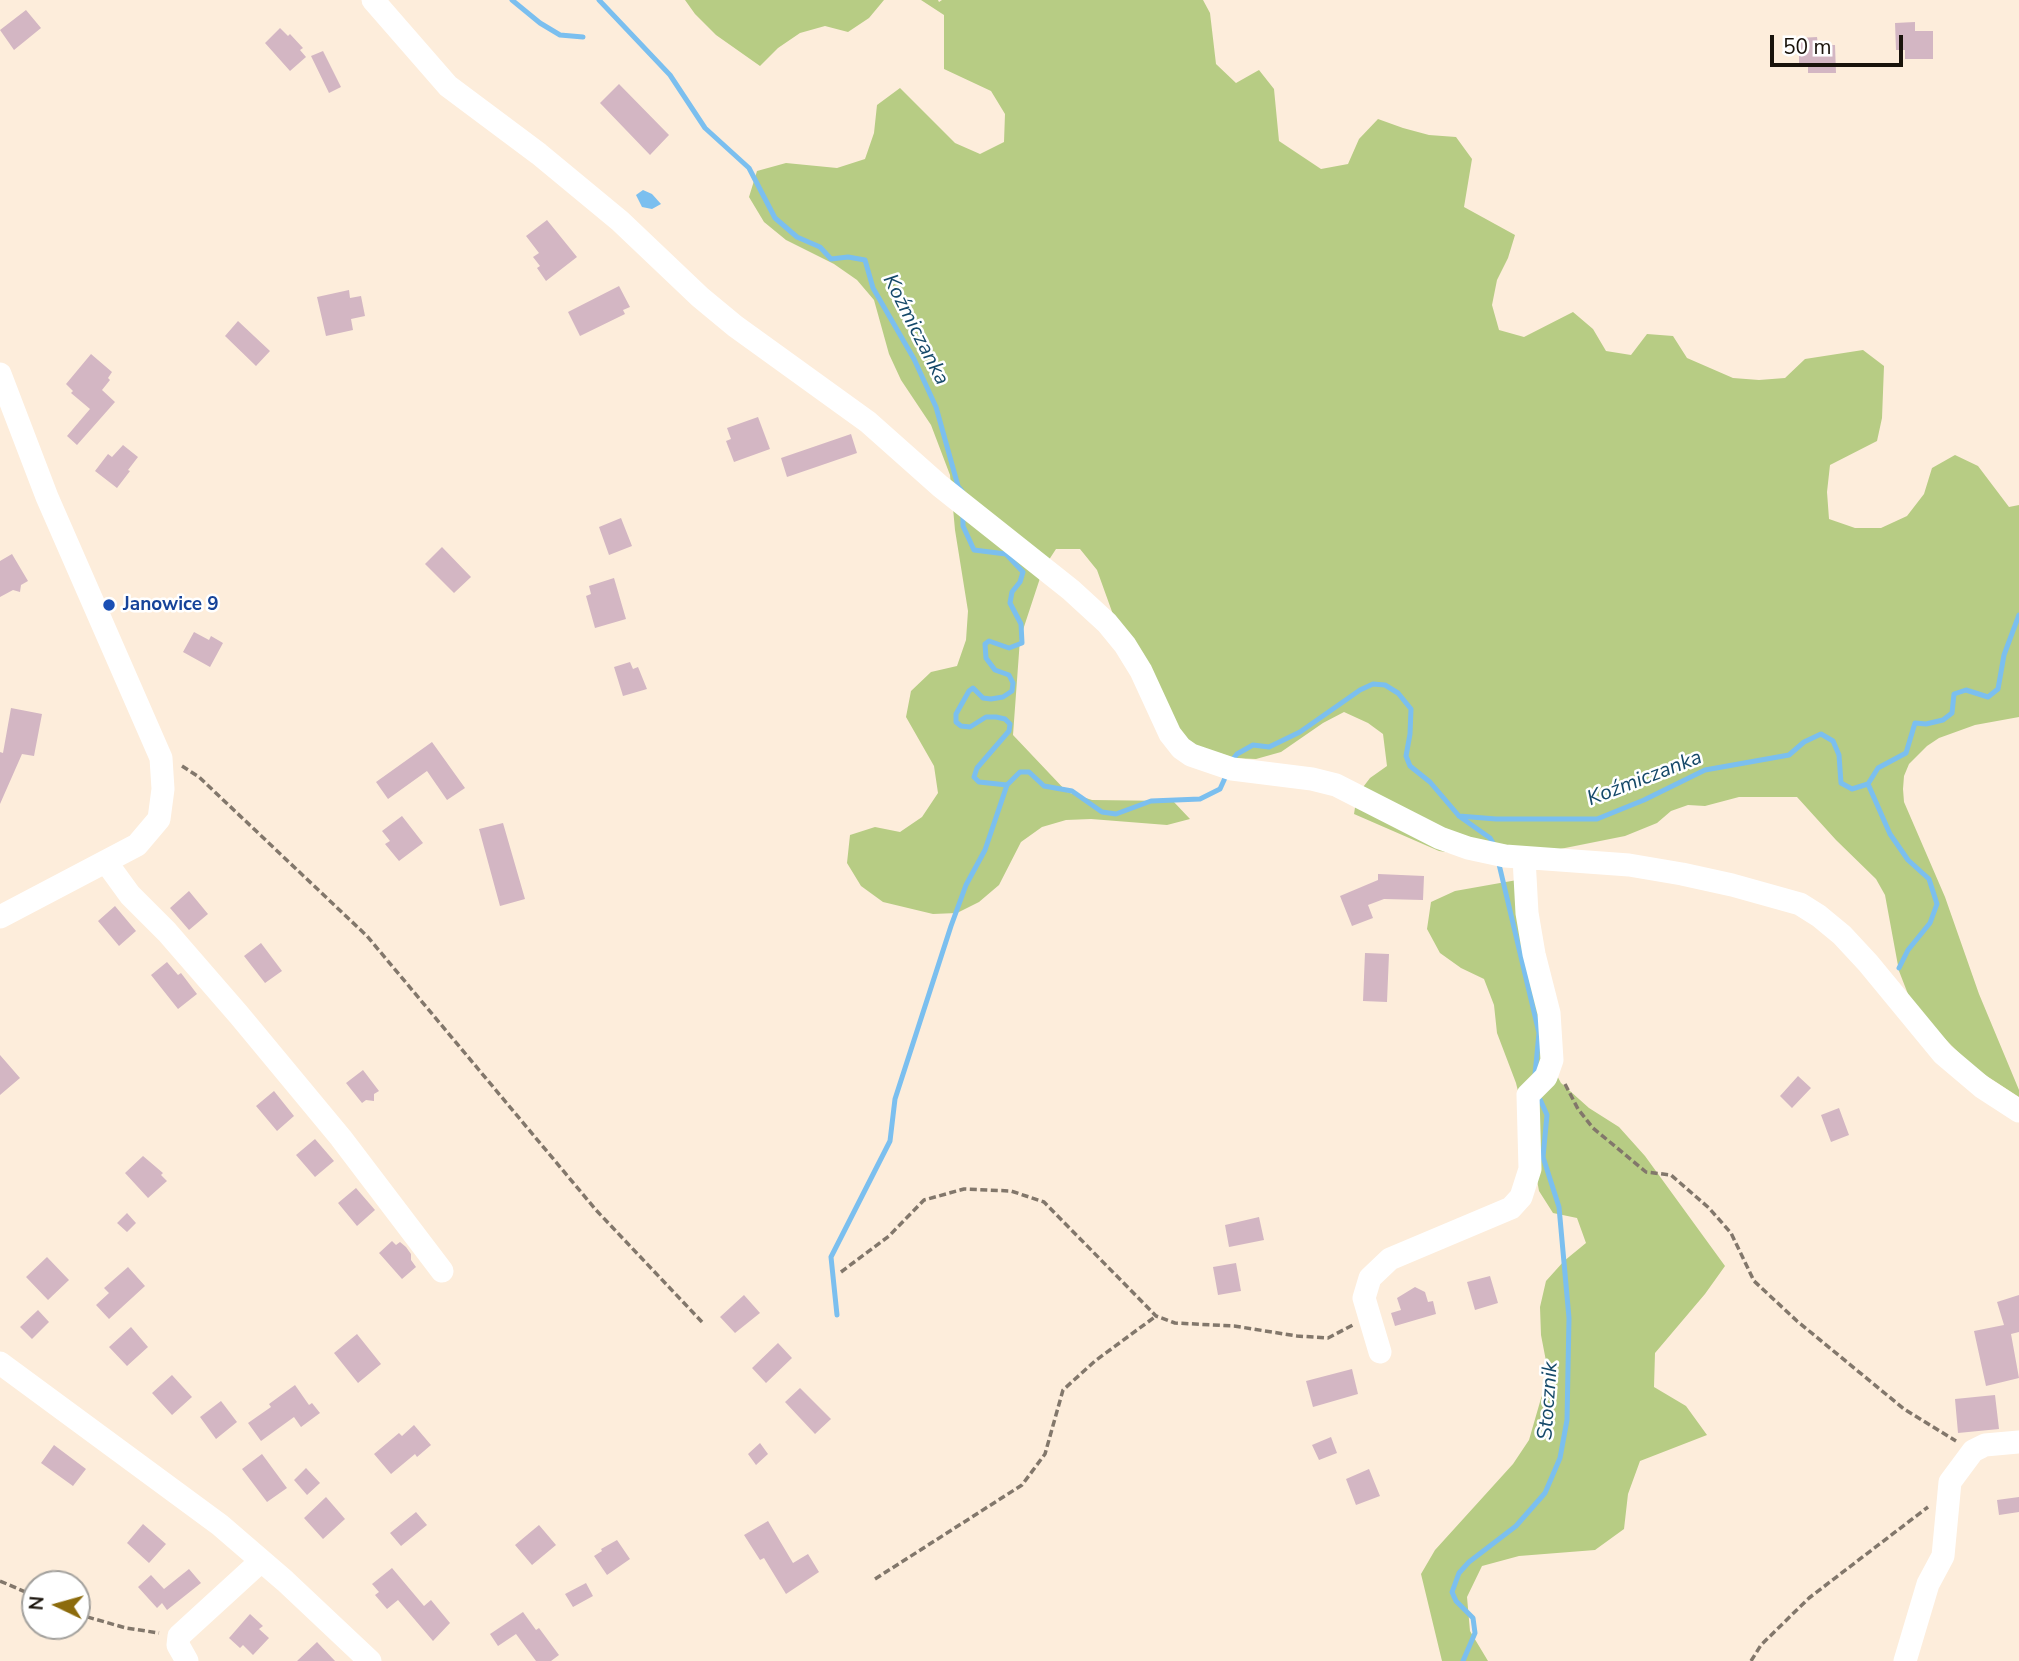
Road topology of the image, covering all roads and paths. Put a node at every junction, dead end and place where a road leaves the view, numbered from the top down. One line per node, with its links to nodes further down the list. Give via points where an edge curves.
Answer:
1 (373, 0): 4 (street, via 448,86 620,221 736,327 868,422 1107,623 1125,645 1181,748 1232,769 1336,785 1440,838)
2 (0, 374): 5 (street, via 54,512 161,758 159,819 137,845)
3 (200, 777): 13 (path, via 367,936 596,1210)
4 (1524, 858): 7 (street, via 1527,913 1549,1013); 8 (street, via 1629,865 1800,904 1842,935 1868,962 1943,1054)
5 (106, 862): 6 (street); 9 (street, via 341,1138)
6 (0, 917)
7 (1552, 1060): 11 (street, via 1546,1077 1528,1095 1530,1169 1521,1197 1511,1208 1390,1259 1370,1278 1364,1298); 17 (path, via 1592,1128 1646,1172 1671,1175 1709,1208 1731,1233 1754,1281 1797,1321 1904,1409)
8 (2019, 1111)
9 (442, 1271)
10 (841, 1272): 12 (path, via 889,1236 924,1200 964,1189 1011,1191 1044,1202)
11 (1367, 1311): 12 (path, via 1354,1325 1328,1338 1175,1323); 14 (street)
12 (1156, 1316): 20 (path, via 1063,1390 1045,1454 1022,1485)
13 (702, 1322)
14 (1380, 1352)
15 (0, 1363): 19 (street, via 210,1517)
16 (2019, 1442): 17 (street, via 1985,1445)
17 (1973, 1451): 18 (street)
18 (1950, 1482): 27 (path, via 1928,1507 1809,1598); 28 (street, via 1943,1556 1928,1584)
19 (261, 1561): 24 (street); 26 (street)
20 (875, 1579)
21 (0, 1581): 22 (path)
22 (21, 1590)
23 (91, 1618): 24 (path)
24 (178, 1636): 25 (street)
25 (187, 1661)
26 (370, 1661)
27 (1751, 1661)
28 (1905, 1661)

